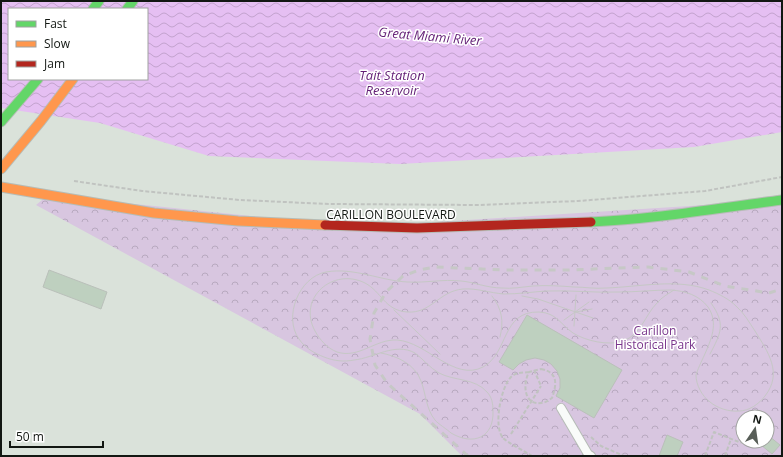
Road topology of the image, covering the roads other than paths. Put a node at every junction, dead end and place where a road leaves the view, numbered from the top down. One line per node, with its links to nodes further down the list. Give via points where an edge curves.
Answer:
1 (37, 80): 3 (main road)
2 (73, 80): 4 (main road)
3 (1, 122)
4 (1, 170)
5 (1, 187): 6 (main road, CARILLON BOULEVARD, via 154,213 238,221 366,227 440,228 612,221)
6 (782, 200)
7 (561, 408): 8 (lane)
8 (591, 456)

